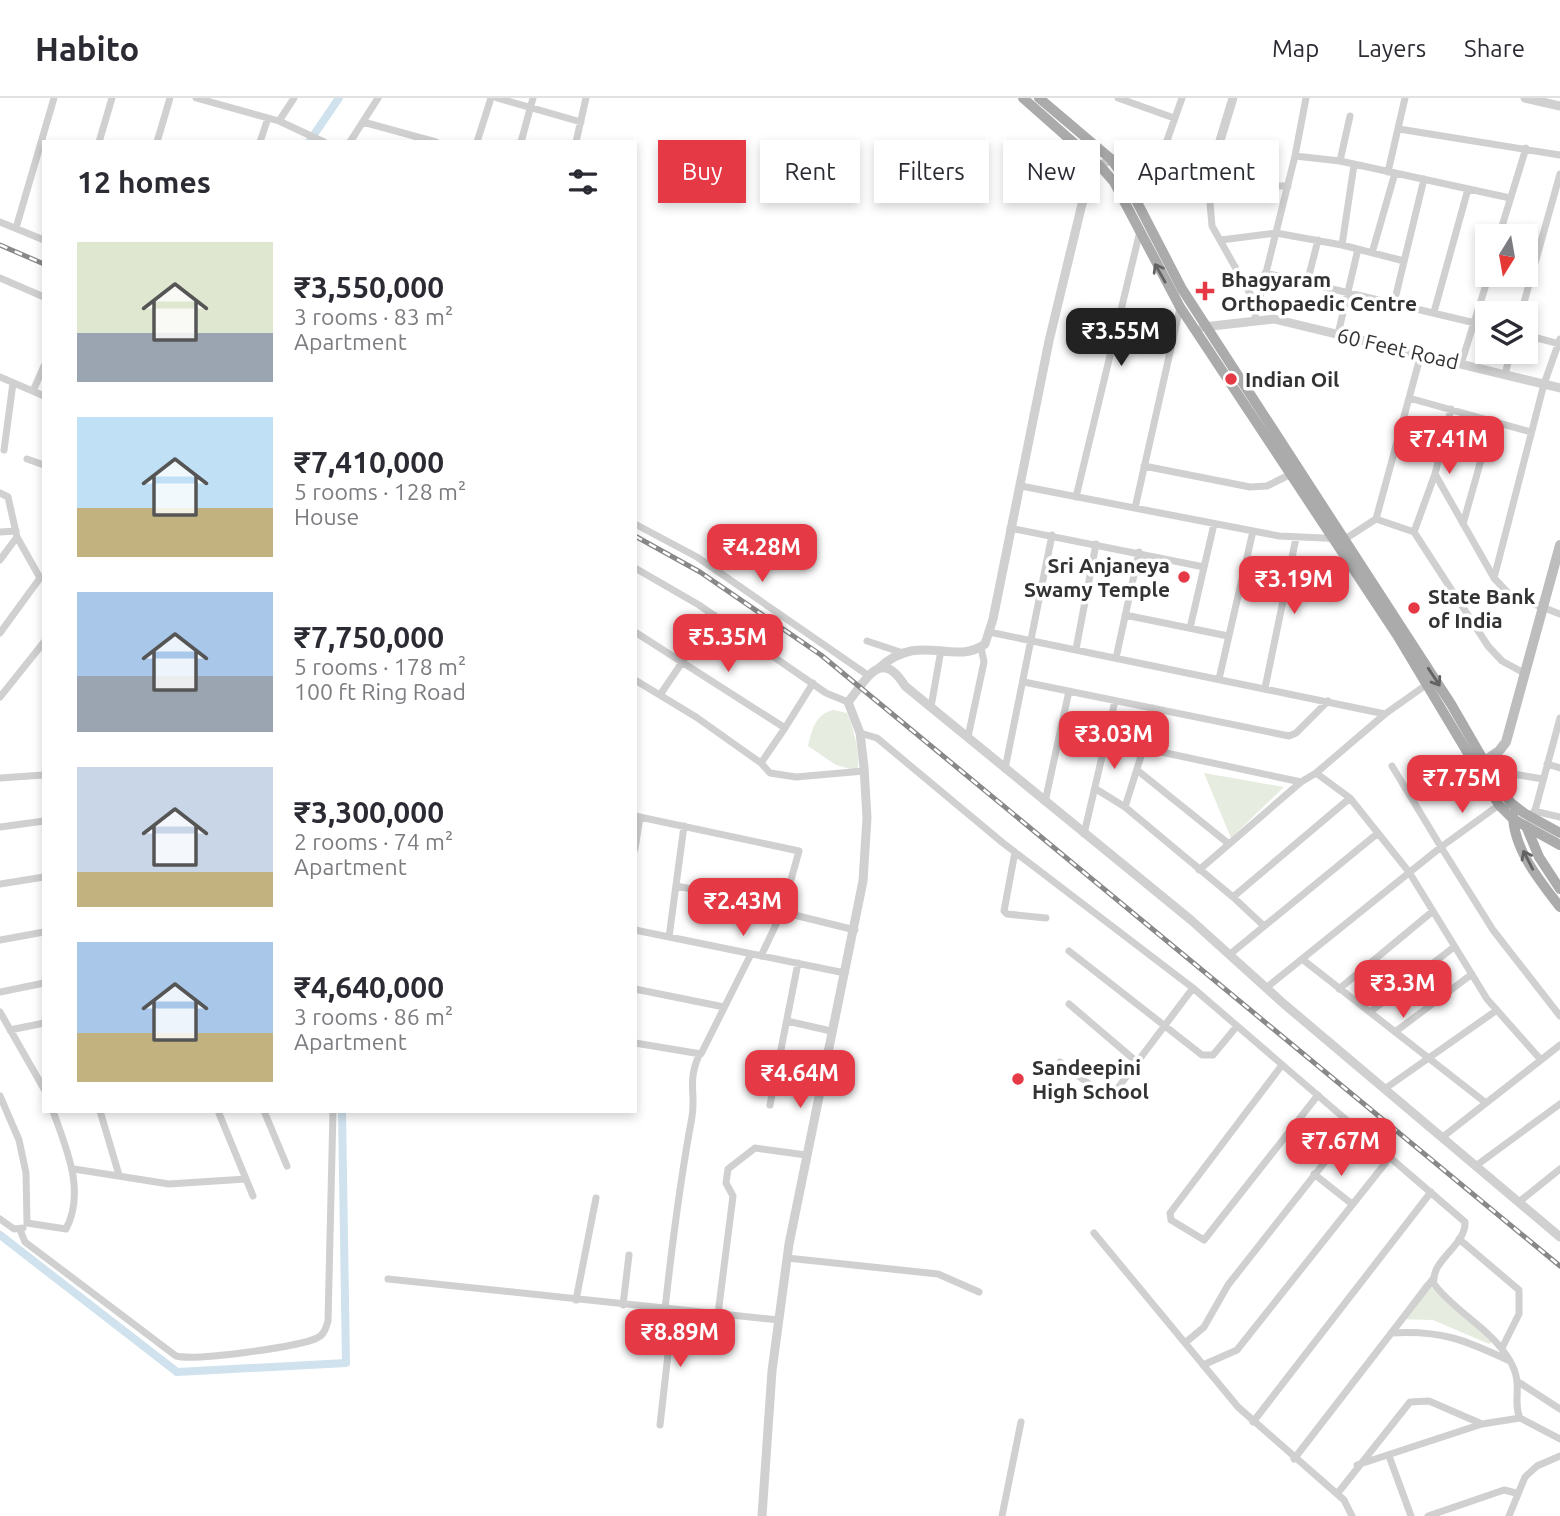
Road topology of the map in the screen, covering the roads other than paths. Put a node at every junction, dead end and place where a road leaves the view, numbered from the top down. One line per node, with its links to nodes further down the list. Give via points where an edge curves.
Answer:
1 (54, 98): 62 (street)
2 (112, 98): 31 (street)
3 (170, 98): 32 (street)
4 (196, 98): 20 (street)
5 (294, 98): 27 (street)
6 (378, 98): 28 (street)
7 (491, 98): 37 (street)
8 (498, 98): 22 (street)
9 (533, 98): 22 (street)
10 (586, 98): 29 (street)
11 (1023, 98): 40 (main road)
12 (1039, 98): 46 (main road)
13 (1118, 98): 23 (street)
14 (1145, 98): 23 (street)
15 (1182, 98): 26 (street)
16 (1233, 98): 42 (street)
17 (1306, 98): 45 (street)
18 (1405, 98): 30 (street)
19 (1525, 98): 21 (street)
20 (224, 102): 25 (street)
21 (1560, 106)
22 (531, 107): 29 (street); 38 (street)
23 (1142, 107): 26 (street)
24 (1350, 116): 48 (street)
25 (268, 118): 27 (street); 33 (street)
26 (1174, 118): 41 (street)
27 (279, 121): 34 (street)
28 (363, 122): 35 (street); 36 (street)
29 (581, 122): 39 (street)
30 (1399, 129): 43 (street); 51 (street)
31 (100, 140)
32 (158, 140)
33 (261, 140)
34 (322, 140)
35 (351, 140)
36 (429, 140)
37 (478, 140)
38 (522, 140)
39 (576, 140)
40 (1071, 140)
41 (1167, 140)
42 (1221, 140)
43 (1526, 148): 44 (street); 57 (street)
44 (1560, 155)
45 (1295, 156): 48 (street); 55 (street)
46 (1111, 159): 47 (street); 50 (street); 84 (main road)
47 (1114, 159)
48 (1340, 161): 49 (street)
49 (1354, 164): 51 (street); 68 (street)
50 (1100, 166): 63 (main road)
51 (1392, 173): 53 (street); 70 (street)
52 (1560, 174): 77 (street)
53 (1424, 179): 56 (street); 71 (street)
54 (1279, 186): 55 (street)
55 (1287, 186): 64 (street)
56 (1468, 189): 57 (street); 81 (street)
57 (1510, 198): 61 (street)
58 (1082, 203): 109 (street)
59 (1210, 203): 66 (street, via 1212,226)
60 (0, 222): 62 (street)
61 (1502, 224)
62 (16, 228): 65 (street)
63 (1140, 231): 79 (main road, one-way to 63); 111 (street)
64 (1276, 233): 66 (street); 67 (street); 72 (street)
65 (42, 239)
66 (1221, 240): 80 (street)
67 (1318, 240): 68 (street); 74 (street)
68 (1342, 245): 69 (street)
69 (1359, 249): 70 (street); 75 (street)
70 (1372, 253): 71 (street)
71 (1404, 261): 78 (street)
72 (1265, 273): 74 (street); 80 (street)
73 (0, 278): 76 (street)
74 (1307, 283): 75 (street)
75 (1349, 292): 78 (street); 85 (street)
76 (42, 296)
77 (1524, 301)
78 (1394, 303): 81 (street)
79 (1180, 307): 84 (main road); 106 (street)
80 (1258, 307): 82 (street)
81 (1434, 312): 83 (street)
82 (1254, 321): 84 (street, 60 Feet Road); 85 (street, 60 Feet Road, via 1274,319)
83 (1475, 323): 89 (street)
84 (1199, 327): 108 (main road); 125 (main road)
85 (1338, 334): 88 (street, 60 Feet Road)
86 (1538, 337): 87 (street)
87 (1560, 342): 95 (street)
88 (1421, 354): 89 (street, 60 Feet Road); 99 (street)
89 (1461, 363): 92 (street, 60 Feet Road)
90 (1508, 364): 92 (street)
91 (42, 371): 97 (street)
92 (1505, 374): 95 (street, 60 Feet Road)
93 (0, 377): 94 (street)
94 (13, 383): 97 (street); 103 (street)
95 (1544, 384): 96 (street, 60 Feet Road); 102 (street)
96 (1560, 388)
97 (33, 391): 98 (street)
98 (42, 395)
99 (1409, 398): 100 (street); 113 (street)
100 (1451, 409): 101 (street); 107 (street)
101 (1492, 421): 102 (street); 115 (street)
102 (1531, 432): 132 (street)
103 (4, 450)
104 (27, 459): 105 (street)
105 (42, 464)
106 (1144, 466): 108 (street, via 1250,487 1267,486); 112 (street)
107 (1434, 474): 115 (street); 120 (street)
108 (1289, 475): 124 (main road)
109 (1021, 486): 111 (street); 117 (street)
110 (0, 493): 121 (street, via 8,497)
111 (1076, 497): 112 (street)
112 (1135, 509): 114 (street)
113 (1376, 519): 120 (street); 125 (street)
114 (1214, 524): 118 (street); 130 (street)
115 (1463, 524): 132 (street)
116 (637, 525): 154 (street, via 697,557)
117 (1010, 528): 122 (street); 139 (street)
118 (1253, 531): 123 (street); 142 (street)
119 (0, 532): 121 (street)
120 (1414, 532): 153 (street, via 1488,646 1502,661)
121 (16, 534): 129 (street); 133 (street)
122 (1052, 535): 126 (street); 143 (street)
123 (1296, 538): 124 (street); 160 (street)
124 (1331, 539): 125 (street); 159 (main road)
125 (1345, 539): 177 (main road, one-way to 177, via 1451,704)
126 (1096, 544): 128 (street); 147 (street)
127 (1560, 545): 134 (main road)
128 (1139, 552): 130 (street); 137 (street)
129 (0, 560)
130 (1205, 566): 138 (street)
131 (637, 569): 136 (street)
132 (1494, 578): 134 (street, via 1510,595)
133 (42, 580): 140 (street)
134 (1543, 609): 135 (street); 153 (main road)
135 (1560, 614)
136 (714, 615): 151 (street); 158 (street)
137 (1125, 615): 138 (street); 150 (street)
138 (1190, 628): 142 (street)
139 (989, 632): 143 (street); 146 (street)
140 (0, 633)
141 (637, 633): 151 (street)
142 (1228, 636): 155 (street)
143 (1032, 640): 147 (street); 157 (street)
144 (867, 641): 149 (street)
145 (42, 644): 163 (street)
146 (981, 646): 148 (street, via 967,652); 173 (street, via 984,662)
147 (1076, 649): 150 (street)
148 (941, 650): 149 (street); 167 (street)
149 (900, 652): 152 (street)
150 (1116, 658): 155 (street)
151 (682, 661): 162 (street); 171 (street)
152 (879, 668): 154 (street); 167 (street, via 896,672 905,687)
153 (1524, 673): 177 (main road, via 1506,742)
154 (869, 676): 166 (street)
155 (1219, 679): 160 (street)
156 (637, 681): 162 (street)
157 (1024, 682): 161 (street); 180 (street)
158 (813, 683): 166 (street); 171 (street)
159 (1426, 685): 169 (street); 177 (main road)
160 (1265, 688): 165 (street)
161 (1069, 691): 164 (street); 191 (street)
162 (660, 695): 175 (street)
163 (0, 696)
164 (1115, 701): 168 (street); 189 (street)
165 (1328, 701): 168 (street, via 1289,736); 169 (street)
166 (848, 702): 172 (street)
167 (931, 707): 173 (street)
168 (1153, 708): 174 (street)
169 (1385, 714): 183 (street)
170 (1560, 718): 176 (street)
171 (785, 728): 175 (street)
172 (860, 733): 182 (street); 206 (street, via 877,738)
173 (968, 737): 180 (street)
174 (1142, 753): 181 (street); 187 (street, via 1152,750)
175 (761, 763): 182 (street, via 770,773 796,777)
176 (1547, 764): 179 (street); 186 (street)
177 (1480, 765): 188 (main road); 192 (main road)
178 (1392, 766): 205 (street)
179 (1560, 768)
180 (1005, 769): 191 (street)
181 (1137, 770): 193 (street); 203 (street)
182 (864, 771): 220 (street, via 866,849)
183 (1316, 773): 187 (street); 190 (street)
184 (42, 775): 185 (street)
185 (0, 778)
186 (1543, 779): 188 (street, via 1513,774); 196 (street)
187 (1301, 782): 203 (street)
188 (1500, 787): 196 (main road)
189 (1096, 789): 193 (street); 202 (street)
190 (1350, 798): 200 (street); 213 (street)
191 (1045, 802): 202 (street)
192 (1499, 805): 196 (main road); 205 (street)
193 (1125, 807): 207 (street)
194 (638, 816): 198 (street)
195 (1560, 817): 196 (street)
196 (1526, 818): 201 (main road); 204 (main road); 212 (main road, via 1539,857); 214 (main road, one-way to 196, via 1532,869 1517,838)
197 (42, 821): 199 (street)
198 (684, 826): 211 (street); 215 (street, via 799,851)
199 (0, 827)
200 (1378, 833): 208 (street); 218 (street)
201 (1560, 833)
202 (1084, 834): 227 (street)
203 (1229, 844): 207 (street)
204 (1560, 845)
205 (1441, 847): 208 (street); 244 (street, via 1493,930)
206 (1015, 852): 217 (street, via 1004,911); 234 (street)
207 (1199, 870): 213 (street)
208 (1409, 872): 216 (street); 229 (street)
209 (42, 877): 210 (street)
210 (0, 884)
211 (676, 886): 215 (street); 222 (street)
212 (1560, 889)
213 (1233, 897): 218 (street)
214 (1560, 907)
215 (782, 909): 220 (street); 228 (street)
216 (1433, 911): 224 (street); 237 (street)
217 (1046, 918)
218 (1264, 926): 227 (street)
219 (637, 930): 222 (street)
220 (855, 930): 231 (street)
221 (42, 932): 223 (street)
222 (669, 937): 226 (street)
223 (0, 940)
224 (1454, 947): 232 (street); 243 (street)
225 (1069, 951): 247 (street)
226 (751, 954): 228 (street); 240 (street)
227 (1229, 955): 235 (street)
228 (761, 956): 230 (street)
229 (1302, 959): 235 (street); 237 (street)
230 (798, 963): 231 (street); 245 (street)
231 (845, 973): 250 (street)
232 (1472, 974): 241 (street); 251 (street)
233 (42, 983): 238 (street)
234 (1193, 988): 247 (street); 248 (street)
235 (1266, 988): 263 (street)
236 (637, 989): 240 (street)
237 (1339, 989): 243 (street)
238 (0, 992)
239 (1069, 1004): 258 (street)
240 (724, 1007): 254 (street)
241 (1497, 1010): 255 (street); 256 (street)
242 (0, 1012): 249 (street)
243 (1370, 1012): 251 (street)
244 (1560, 1016)
245 (788, 1021): 250 (street); 268 (street)
246 (42, 1023): 249 (street)
247 (1165, 1026): 248 (street, via 1207,1056 1213,1055); 258 (street)
248 (1237, 1026): 260 (street)
249 (10, 1030): 261 (street)
250 (831, 1031): 278 (street)
251 (1395, 1032): 255 (street)
252 (637, 1043): 254 (street)
253 (1560, 1045): 256 (street)
254 (699, 1055): 305 (street, via 690,1078 693,1106 681,1169)
255 (1427, 1057): 263 (street); 266 (street)
256 (1541, 1060): 266 (street)
257 (1060, 1062): 258 (street, via 1108,1097)
258 (1137, 1062)
259 (42, 1064): 261 (street)
260 (1282, 1065): 264 (street); 264 (street, via 1170,1213 1171,1220 1204,1240)
261 (32, 1066): 262 (street)
262 (42, 1085)
263 (1386, 1088): 277 (street)
264 (1318, 1095): 276 (street)
265 (0, 1096): 269 (street)
266 (1486, 1103): 277 (street)
267 (1560, 1104): 280 (street)
268 (770, 1105)
269 (8, 1112): 275 (street); 293 (street, via 26,1173)
270 (54, 1113): 282 (street)
271 (101, 1113): 285 (street)
272 (219, 1113): 286 (street)
273 (265, 1113): 281 (street)
274 (333, 1113): 294 (street, via 328,1321 325,1331 314,1339 176,1356 25,1241)
275 (0, 1116)
276 (1353, 1125): 279 (street); 284 (street)
277 (1444, 1136): 280 (street)
278 (806, 1156): 299 (street); 306 (street, via 755,1148 728,1169 726,1183 733,1196)
279 (1391, 1156): 287 (street); 291 (street)
280 (1477, 1165): 290 (street)
281 (287, 1167)
282 (74, 1169): 285 (street); 293 (street, via 68,1227)
283 (1560, 1169): 290 (street)
284 (1314, 1174): 291 (street); 309 (street, via 1228,1285 1204,1327)
285 (119, 1175): 286 (street, via 169,1184)
286 (246, 1179): 288 (street)
287 (1431, 1192): 297 (street, via 1465,1222); 317 (street)
288 (253, 1196)
289 (596, 1198): 303 (street)
290 (1519, 1202): 296 (street)
291 (1352, 1204): 312 (street, via 1237,1350)
292 (0, 1219): 294 (street)
293 (27, 1223): 294 (street)
294 (20, 1230)
295 (1094, 1233): 309 (street)
296 (1559, 1234)
297 (1459, 1239): 301 (street); 310 (street, via 1519,1290 1519,1314)
298 (629, 1255): 304 (street)
299 (787, 1258): 302 (street, via 938,1274); 307 (street)
300 (387, 1279): 303 (street)
301 (1433, 1279): 308 (street); 310 (street, via 1436,1288)
302 (979, 1292)
303 (576, 1300): 304 (street)
304 (623, 1305): 305 (street)
305 (669, 1309): 306 (street); 319 (street)
306 (718, 1314): 307 (street)
307 (779, 1320): 327 (street)
308 (1391, 1333): 311 (street, via 1444,1334); 323 (street)
309 (1185, 1343): 312 (street)
310 (1502, 1348): 311 (street)
311 (1511, 1362): 313 (street)
312 (1203, 1365): 317 (street)
313 (1520, 1383): 314 (street); 315 (street, via 1517,1409)
314 (1560, 1409)
315 (1521, 1418): 318 (street); 320 (street)
316 (1021, 1422): 328 (street)
317 (1253, 1422): 323 (street)
318 (1482, 1423): 321 (street); 324 (street, via 1429,1401 1415,1400)
319 (660, 1425)
320 (1560, 1439)
321 (1389, 1456): 324 (street); 330 (street)
322 (1560, 1457): 325 (street, via 1537,1465)
323 (1294, 1459): 326 (street)
324 (1357, 1465): 326 (street)
325 (1516, 1493): 331 (street, via 1504,1490); 332 (street)
326 (1337, 1494): 329 (street)
327 (762, 1516)
328 (1002, 1516)
329 (1352, 1516)
330 (1411, 1516)
331 (1428, 1516)
332 (1509, 1516)

